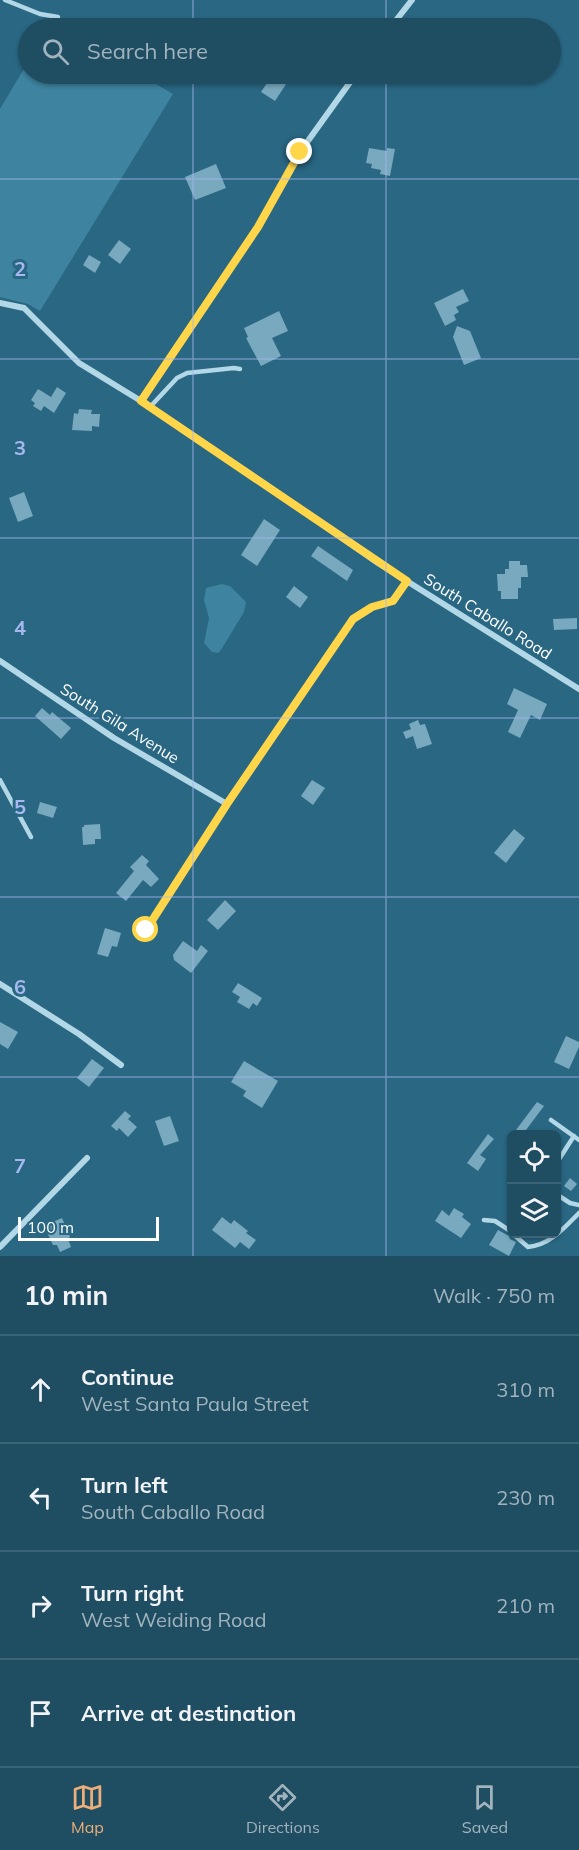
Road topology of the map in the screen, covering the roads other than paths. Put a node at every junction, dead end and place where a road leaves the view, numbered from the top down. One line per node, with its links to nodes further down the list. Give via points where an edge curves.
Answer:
1 (5, 0): 3 (lane)
2 (412, 0): 4 (street)
3 (58, 17)
4 (398, 18)
5 (349, 84): 8 (street, via 300,152 258,227)
6 (0, 303): 8 (street, South Caballo Road, via 24,308 79,363)
7 (240, 369): 9 (lane, via 186,373)
8 (141, 401): 9 (street, South Caballo Road)
9 (150, 407): 10 (street, South Caballo Road)
10 (407, 581): 11 (street); 13 (street, South Caballo Road)
11 (393, 601)
12 (0, 661): 15 (street, South Gila Avenue, via 114,738)
13 (579, 689)
14 (0, 780): 16 (lane)
15 (226, 806)
16 (31, 837)
17 (0, 984): 18 (street)
18 (121, 1065)
19 (551, 1120): 20 (lane)
20 (574, 1136): 21 (lane); 22 (lane)
21 (579, 1140)
22 (561, 1156)
23 (87, 1158): 32 (street)
24 (561, 1197): 25 (lane)
25 (579, 1205)
26 (579, 1213): 29 (lane)
27 (484, 1220): 28 (lane, via 495,1221)
28 (507, 1229)
29 (561, 1231)
30 (518, 1238): 31 (lane, via 528,1247)
31 (553, 1238)
32 (0, 1247)

